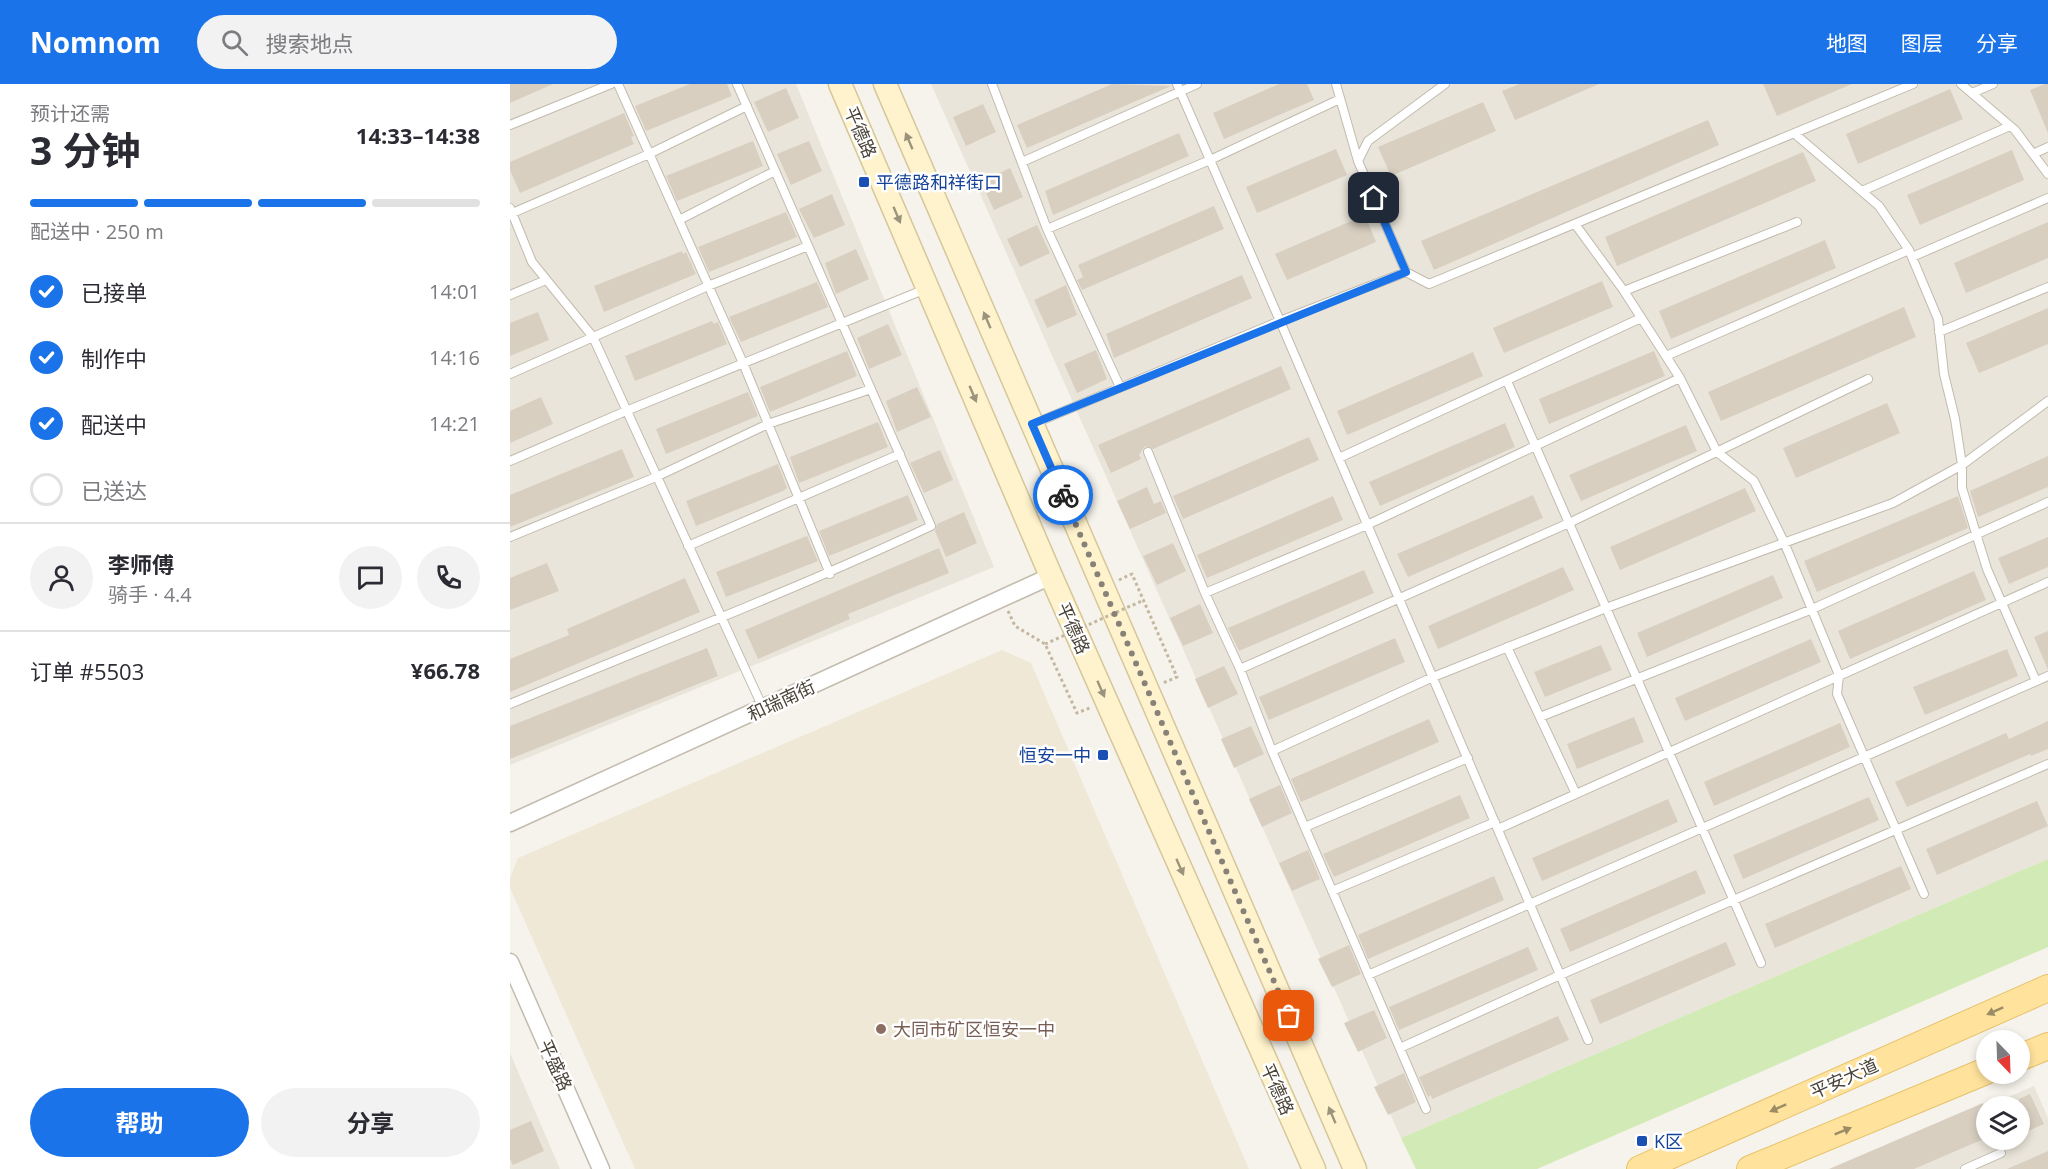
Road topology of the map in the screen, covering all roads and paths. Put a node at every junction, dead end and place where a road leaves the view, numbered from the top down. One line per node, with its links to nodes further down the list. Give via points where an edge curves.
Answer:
1 (611, 84): 17 (lane)
2 (618, 84): 21 (lane)
3 (736, 84): 16 (lane)
4 (840, 84): 41 (main road, 平德路, one-way to 41)
5 (885, 84): 60 (main road, one-way to 5)
6 (994, 84): 25 (lane)
7 (1197, 84): 13 (lane)
8 (1336, 84): 15 (lane)
9 (1445, 84): 24 (lane, via 1368,141)
10 (1913, 84): 19 (lane)
11 (1961, 84): 14 (lane)
12 (1993, 84): 14 (lane)
13 (1179, 88): 23 (lane); 25 (lane)
14 (1972, 93): 18 (lane)
15 (1340, 99): 23 (lane); 24 (lane)
16 (747, 106): 21 (lane); 26 (lane)
17 (510, 125)
18 (2010, 126): 22 (lane); 28 (lane)
19 (1795, 134): 28 (lane); 33 (lane)
20 (2048, 147): 22 (lane)
21 (649, 154): 30 (lane); 31 (lane)
22 (2033, 154): 27 (lane)
23 (1210, 160): 34 (lane); 45 (lane)
24 (1358, 161): 37 (lane)
25 (1022, 162): 34 (lane)
26 (775, 171): 31 (lane); 35 (lane)
27 (2048, 174)
28 (1862, 191): 36 (lane, via 1879,206)
29 (2048, 198): 36 (lane)
30 (511, 212): 38 (lane, via 532,262)
31 (679, 220): 39 (lane)
32 (1797, 222): 42 (lane)
33 (1575, 224): 37 (lane, via 1429,284); 42 (lane)
34 (1047, 229): 55 (lane)
35 (808, 246): 39 (lane); 46 (lane)
36 (1911, 254): 47 (lane, via 1938,319); 49 (lane)
37 (1406, 272): 45 (lane)
38 (546, 280): 43 (lane); 48 (lane)
39 (708, 286): 48 (lane); 50 (lane)
40 (2048, 287): 47 (lane)
41 (928, 288): 46 (lane); 79 (main road, 平德路, one-way to 79)
42 (1624, 291): 44 (lane)
43 (510, 296)
44 (1641, 318): 49 (lane); 54 (lane)
45 (1280, 321): 55 (lane); 65 (lane)
46 (843, 323): 50 (lane); 56 (lane)
47 (1939, 332): 67 (lane)
48 (593, 337): 51 (lane); 58 (lane)
49 (1666, 356): 52 (lane)
50 (743, 363): 58 (lane); 59 (lane)
51 (510, 374)
52 (1680, 378): 61 (lane); 63 (lane)
53 (1868, 379): 63 (lane)
54 (1507, 381): 61 (lane); 65 (lane)
55 (1120, 387): 60 (lane)
56 (871, 389): 59 (lane); 64 (lane)
57 (2048, 401): 67 (lane)
58 (626, 411): 66 (lane); 68 (lane)
59 (768, 424): 68 (lane); 69 (lane)
60 (1032, 424): 131 (main road, one-way to 60)
61 (1536, 446): 71 (lane); 72 (lane)
62 (1148, 452): 81 (lane)
63 (1717, 452): 71 (lane); 75 (lane, via 1754,482)
64 (900, 454): 69 (lane); 77 (lane, via 931,526)
65 (1339, 458): 72 (lane)
66 (510, 461)
67 (1962, 465): 73 (lane, via 1962,488); 75 (lane, via 1893,503)
68 (657, 477): 74 (lane); 76 (lane)
69 (798, 497): 76 (lane); 77 (lane)
70 (2048, 502): 73 (lane)
71 (1569, 524): 82 (lane); 85 (lane)
72 (1367, 525): 81 (lane); 82 (lane)
73 (1976, 533): 84 (lane); 86 (lane)
74 (510, 537)
75 (1784, 542): 85 (lane); 86 (lane)
76 (688, 546): 87 (lane)
77 (830, 574): 87 (lane)
78 (1132, 574): 83 (path)
79 (1052, 576): 99 (street, 和瑞南街); 130 (main road, 平德路, one-way to 130)
80 (2048, 582): 84 (lane)
81 (1205, 593): 91 (lane)
82 (1400, 599): 91 (lane); 95 (lane)
83 (1144, 600): 89 (path, bridge); 94 (path)
84 (2002, 603): 92 (lane); 97 (lane)
85 (1606, 608): 90 (lane); 96 (lane)
86 (1810, 610): 92 (lane); 96 (lane)
87 (720, 616): 98 (lane); 99 (lane)
88 (1015, 626): 89 (path)
89 (1045, 644): 100 (path)
90 (1507, 647): 95 (lane); 101 (lane)
91 (1240, 669): 102 (lane)
92 (1839, 675): 103 (lane); 105 (lane, via 1837,694)
93 (2048, 676): 97 (lane)
94 (1178, 677)
95 (1433, 677): 102 (lane); 104 (lane)
96 (1637, 680): 101 (lane); 103 (lane)
97 (2036, 681): 105 (lane)
98 (510, 704)
99 (763, 708): 108 (street, 和瑞南街)
100 (1077, 713)
101 (1540, 717): 107 (lane)
102 (1272, 751): 110 (lane)
103 (1669, 752): 107 (lane); 111 (lane)
104 (1468, 758): 109 (lane); 110 (lane)
105 (1864, 758): 111 (lane); 112 (lane)
106 (2048, 764): 112 (lane)
107 (1576, 794): 109 (lane)
108 (510, 823)
109 (1497, 826): 113 (lane); 116 (lane)
110 (1305, 827): 113 (lane)
111 (1702, 829): 115 (lane); 116 (lane)
112 (1896, 830): 114 (lane); 115 (lane)
113 (1332, 891): 119 (lane)
114 (1924, 894)
115 (1733, 900): 118 (lane); 120 (lane)
116 (1530, 904): 119 (lane); 120 (lane)
117 (510, 962): 129 (street, 平盛路)
118 (1761, 963)
119 (1368, 975): 124 (lane)
120 (1560, 975): 122 (lane); 124 (lane)
121 (2048, 988): 132 (main road, 平安大道, one-way to 132)
122 (1588, 1040)
123 (2048, 1046): 125 (main road)
124 (1400, 1048): 127 (lane)
125 (2030, 1053)
126 (1976, 1075): 133 (main road, one-way to 126)
127 (1426, 1109)
128 (2001, 1153): 134 (lane)
129 (601, 1169)
130 (1314, 1169)
131 (1355, 1169)
132 (1640, 1169)
133 (1750, 1169)
134 (1965, 1169)

